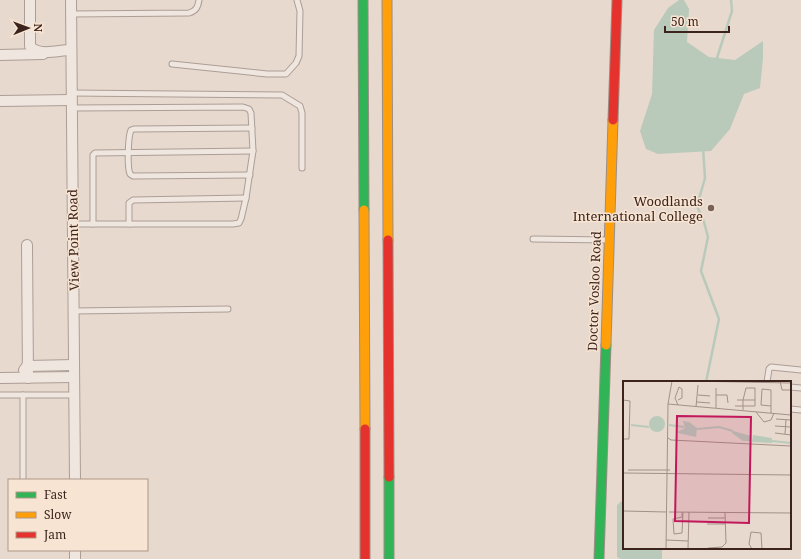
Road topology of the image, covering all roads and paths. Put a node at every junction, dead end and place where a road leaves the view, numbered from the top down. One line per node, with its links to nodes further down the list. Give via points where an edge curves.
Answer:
1 (30, 0): 9 (street, via 30,46 39,52)
2 (71, 0): 8 (street, View Point Road)
3 (199, 0): 8 (lane, via 194,11 189,13)
4 (297, 0): 11 (lane, via 300,11 299,56 286,74)
5 (362, 0): 44 (main road)
6 (387, 0): 45 (main road)
7 (617, 0): 24 (main road, Doctor Vosloo Road)
8 (71, 14): 9 (street, View Point Road)
9 (71, 52): 10 (street); 12 (street, View Point Road)
10 (0, 55)
11 (172, 64)
12 (72, 100): 13 (street); 14 (lane, via 243,107 251,113); 17 (lane, via 282,95 300,106 302,113); 20 (street, View Point Road)
13 (0, 101)
14 (252, 128): 15 (lane, via 134,129 130,133); 16 (lane)
15 (129, 151): 16 (lane); 18 (lane, via 128,170 133,176); 21 (lane, via 98,152 93,155)
16 (253, 151): 18 (lane)
17 (302, 168)
18 (250, 175): 19 (lane)
19 (246, 198): 22 (lane, via 238,223); 22 (lane, via 133,200 129,203)
20 (73, 224): 21 (lane); 27 (street, View Point Road)
21 (93, 224): 22 (lane)
22 (129, 224)
23 (533, 239): 24 (lane)
24 (609, 240): 46 (main road, Doctor Vosloo Road)
25 (27, 245): 29 (street)
26 (228, 309): 27 (lane)
27 (74, 311): 28 (street, View Point Road)
28 (74, 365): 29 (street); 31 (street, View Point Road)
29 (27, 366): 33 (street)
30 (801, 370): 34 (lane, via 771,368)
31 (74, 377): 33 (street); 39 (street, View Point Road)
32 (0, 378): 33 (street)
33 (23, 378)
34 (767, 381)
35 (791, 387): 36 (lane)
36 (801, 388)
37 (0, 395): 38 (lane)
38 (23, 395): 39 (lane); 42 (lane)
39 (74, 395): 43 (street, View Point Road)
40 (791, 409): 41 (lane)
41 (801, 410)
42 (23, 479)
43 (75, 479)
44 (365, 559)
45 (389, 559)
46 (599, 559)

